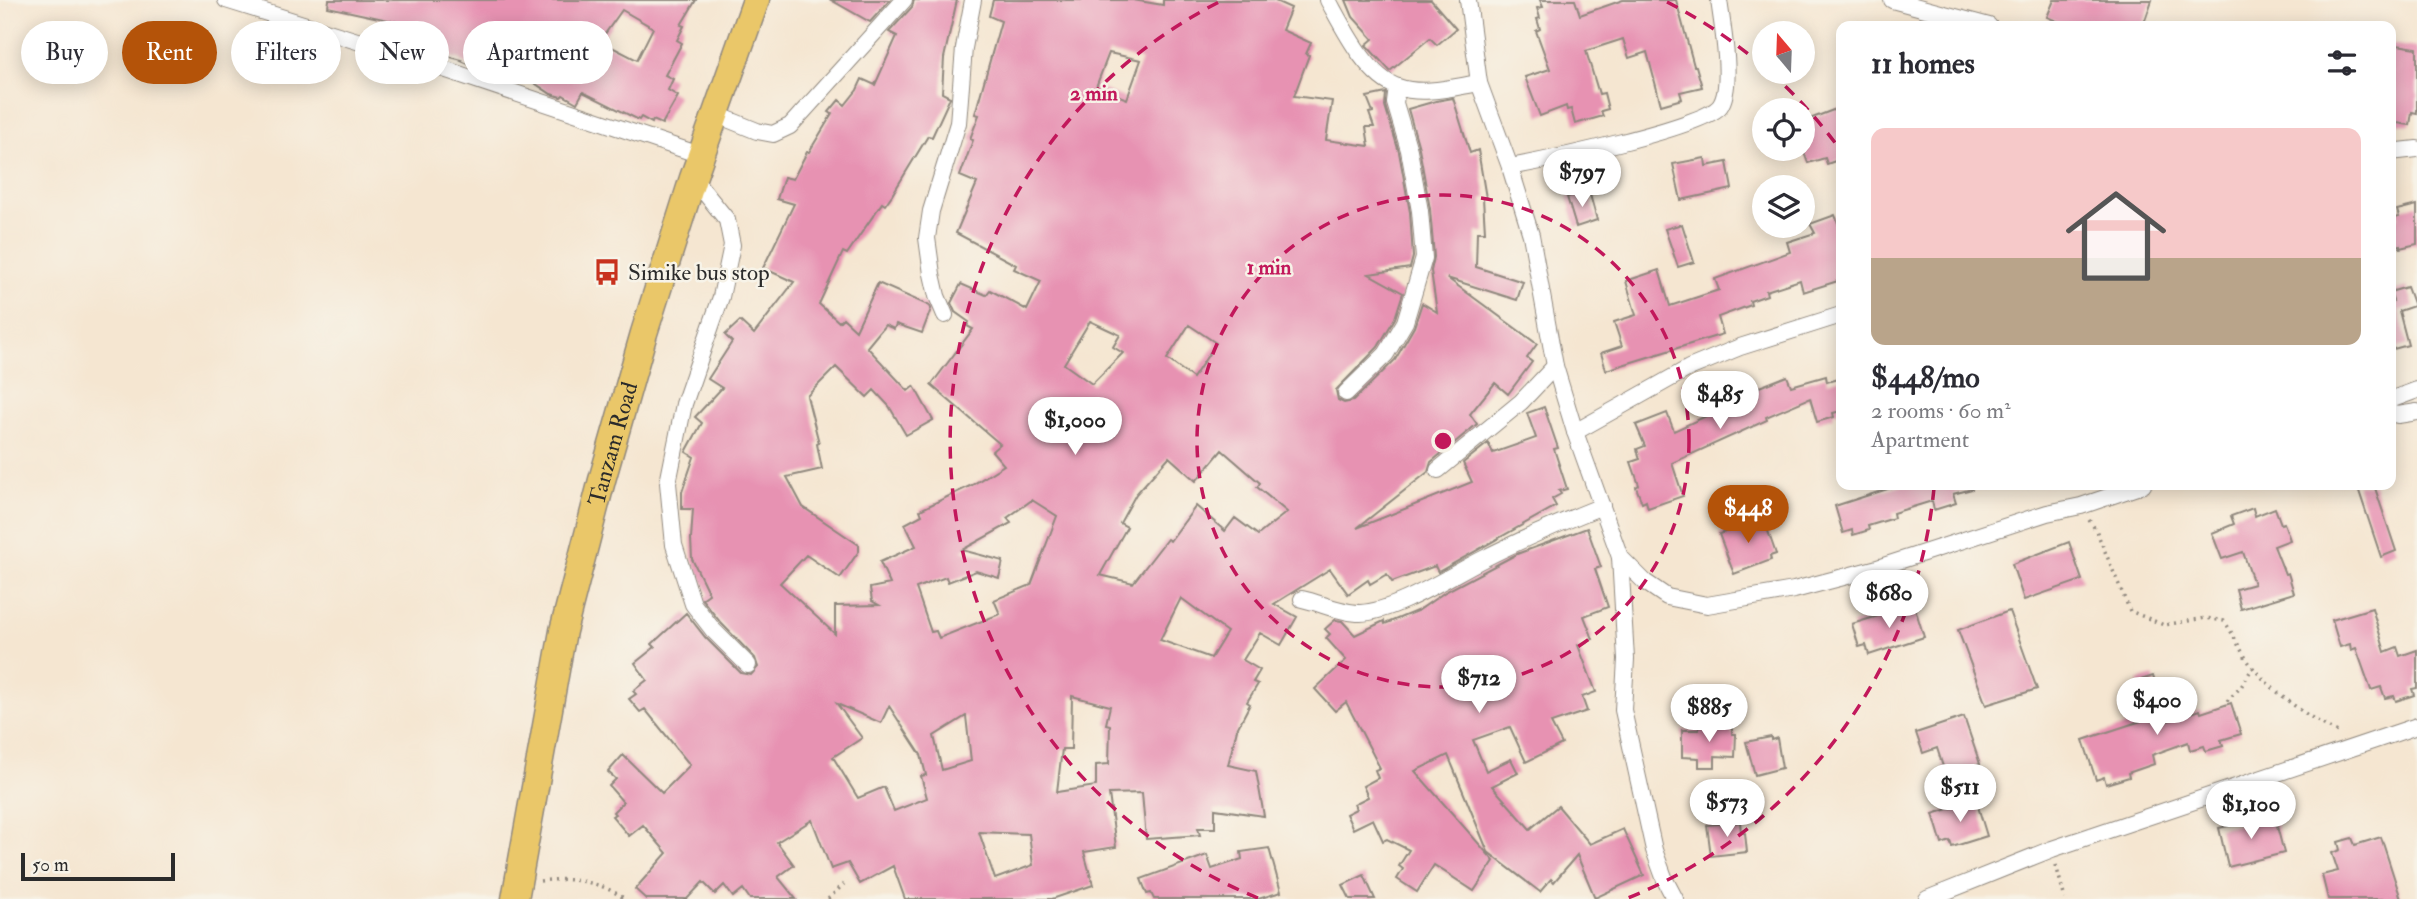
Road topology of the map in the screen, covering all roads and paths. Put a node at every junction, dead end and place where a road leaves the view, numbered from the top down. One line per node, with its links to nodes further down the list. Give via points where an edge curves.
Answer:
1 (226, 0): 15 (street, via 405,56)
2 (756, 0): 12 (highway, Tanzam Road)
3 (904, 0): 12 (street, via 790,126 772,134)
4 (973, 0): 17 (street, via 958,123 931,211 928,238 932,274)
5 (1328, 0): 11 (street, via 1368,64)
6 (1468, 0): 10 (street)
7 (1719, 0): 16 (street, via 1726,68 1720,107 1682,125)
8 (1892, 0): 9 (street)
9 (1970, 21)
10 (1479, 83): 11 (street, via 1436,89); 16 (street)
11 (1397, 87): 21 (street, via 1395,103 1409,150 1424,258 1405,321 1386,354)
12 (715, 114): 15 (highway, Tanzam Road)
13 (2417, 149): 14 (street)
14 (2396, 151)
15 (697, 166): 32 (street, via 727,220 732,246 721,297 684,404 668,483 674,545 693,604); 39 (highway, Tanzam Road, via 629,386 563,631)
16 (1510, 167): 19 (street, via 1531,235)
17 (945, 314)
18 (1836, 317): 25 (street, via 1689,368)
19 (1555, 366): 25 (street); 26 (street, via 1521,401)
20 (2417, 390): 22 (street)
21 (1346, 393)
22 (2396, 398)
23 (2417, 412): 24 (street)
24 (2396, 414)
25 (1575, 432): 28 (street)
26 (1438, 470)
27 (2128, 490): 29 (street)
28 (1602, 506): 30 (street); 31 (street, via 1382,608 1361,613)
29 (2081, 506): 30 (street, via 1874,569 1707,606 1667,597); 33 (path, via 2130,611 2164,625 2206,618 2224,621)
30 (1620, 557): 42 (street, via 1626,659 1623,710 1654,850)
31 (1302, 599)
32 (748, 665)
33 (2253, 667): 34 (path); 36 (path, via 2321,725)
34 (2227, 701)
35 (2417, 726): 36 (street)
36 (2366, 744): 37 (street)
37 (2052, 849): 43 (street); 44 (path)
38 (844, 884): 41 (path)
39 (516, 892): 40 (path, via 573,879 610,888)
40 (625, 899)
41 (828, 899)
42 (1675, 899)
43 (1927, 899)
44 (2065, 899)

